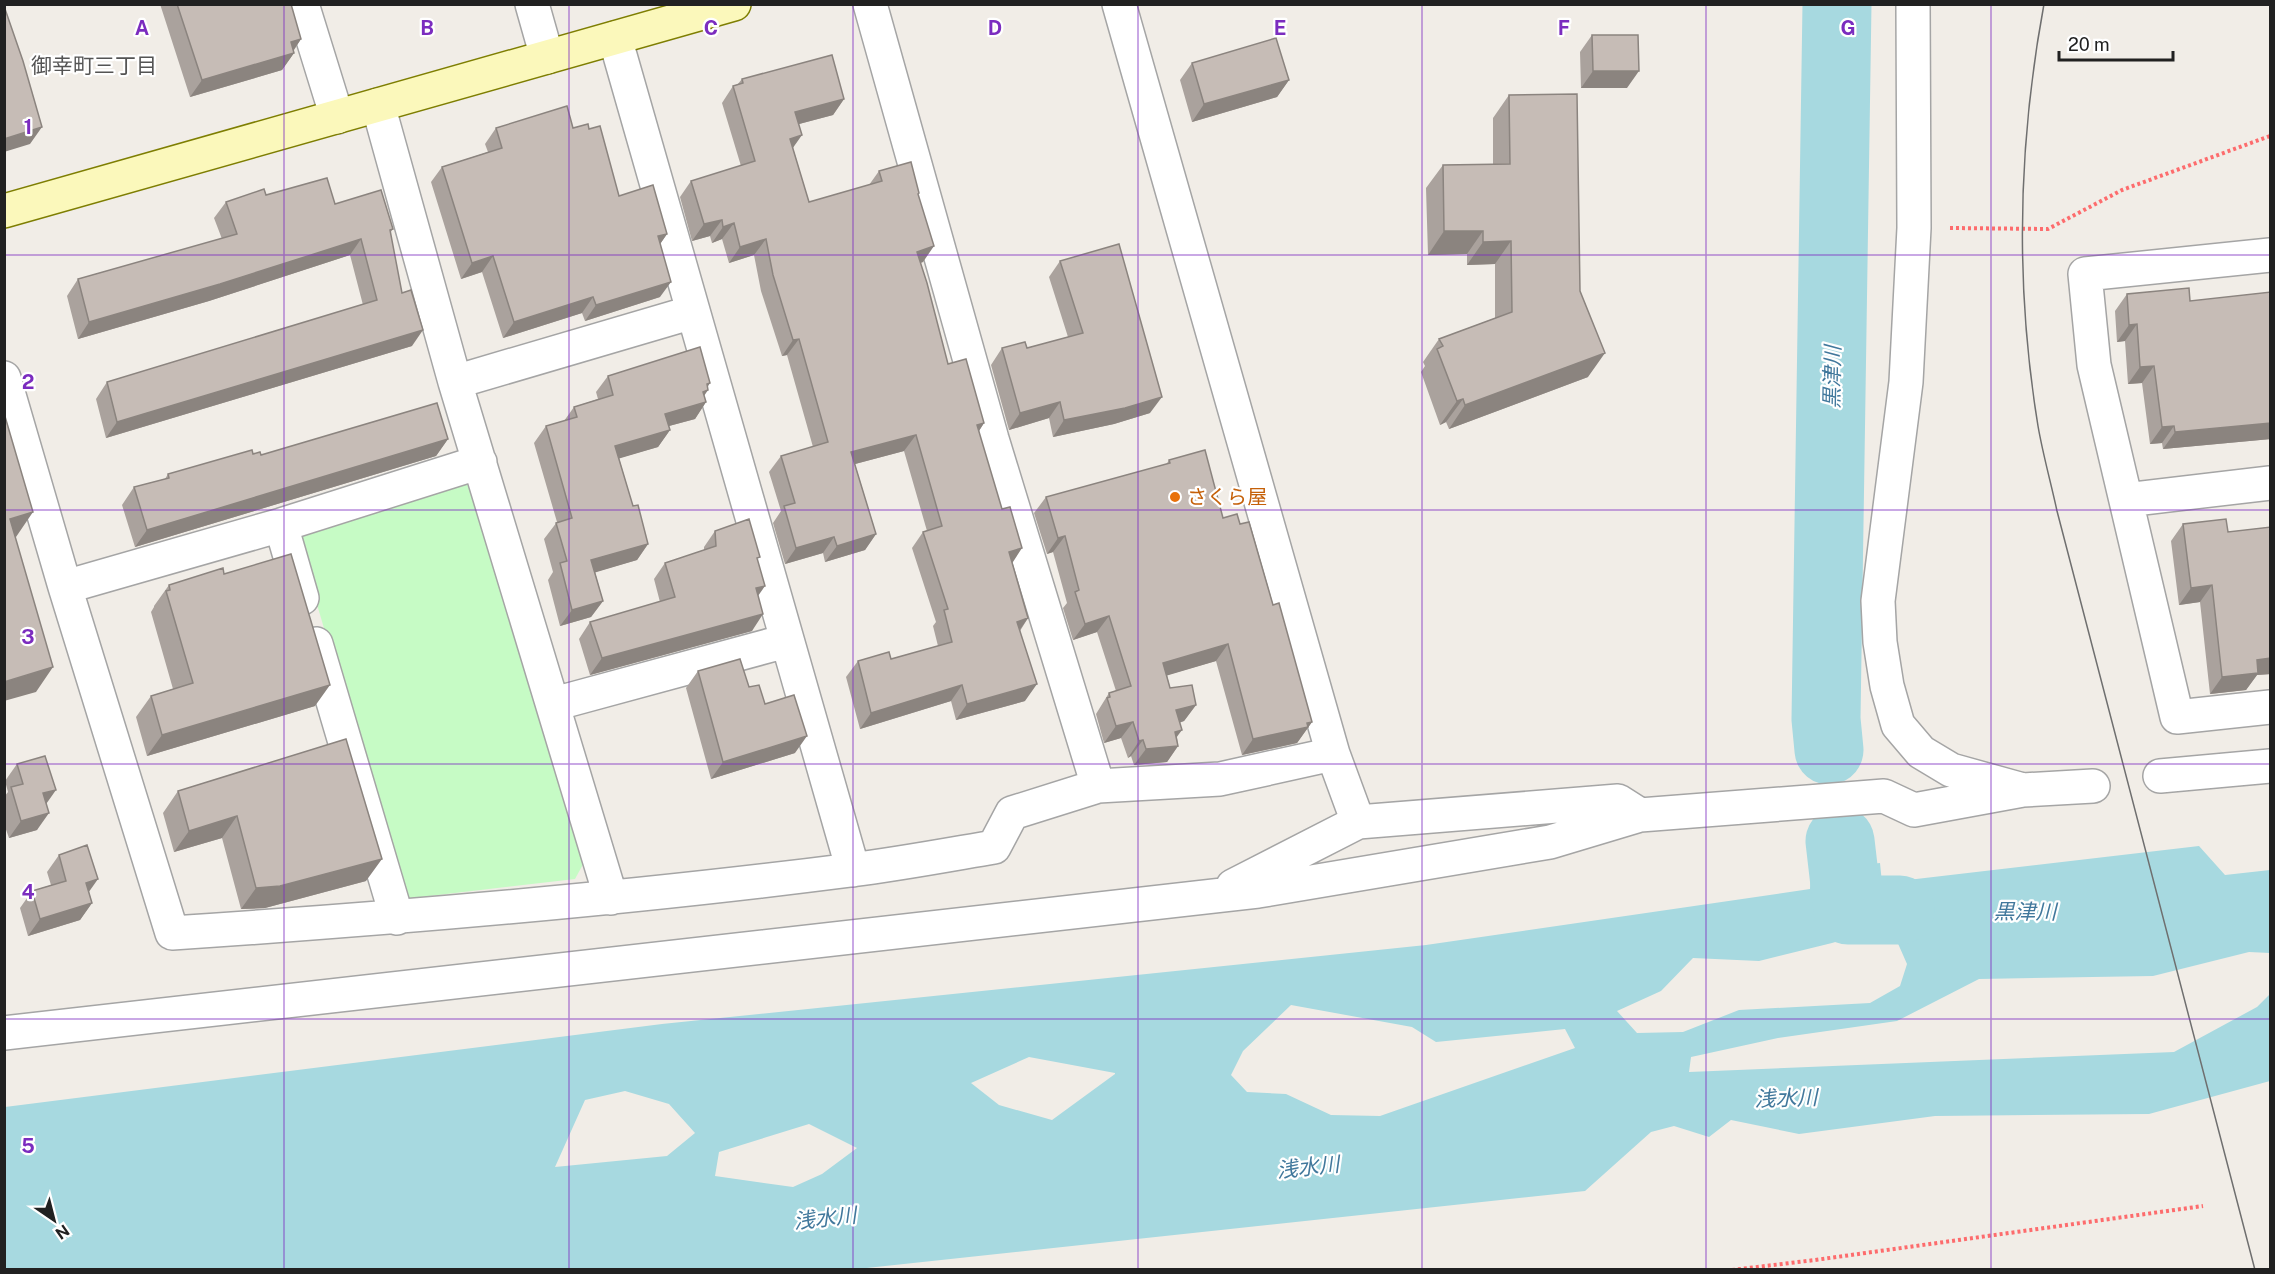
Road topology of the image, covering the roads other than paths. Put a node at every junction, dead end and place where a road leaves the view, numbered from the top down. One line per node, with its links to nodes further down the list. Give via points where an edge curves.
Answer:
1 (302, 4): 10 (street)
2 (532, 4): 8 (street)
3 (734, 4): 7 (street)
4 (870, 4): 27 (street, via 992,439)
5 (1119, 4): 24 (street)
6 (1913, 4): 29 (street, via 1914,228 1906,382 1878,601 1880,642 1898,725 1922,752 1951,770)
7 (615, 38): 8 (street); 13 (street)
8 (546, 57): 9 (street)
9 (378, 105): 10 (street); 15 (street)
10 (337, 117): 11 (street)
11 (4, 211)
12 (2271, 255): 18 (street, via 2085,274 2094,365)
13 (693, 312): 15 (street); 21 (street)
14 (4, 378): 20 (street)
15 (455, 382): 16 (street)
16 (480, 462): 19 (street); 22 (street)
17 (2271, 483): 18 (street)
18 (2126, 500): 23 (street, via 2178,717)
19 (281, 525): 20 (street); 35 (street)
20 (64, 587): 35 (street, via 172,933)
21 (786, 641): 22 (street); 32 (street)
22 (554, 704): 34 (street)
23 (2271, 707)
24 (1333, 754): 27 (street, via 1221,779); 31 (street)
25 (2271, 766): 26 (street)
26 (2160, 776)
27 (1098, 786): 32 (street, via 1012,813 994,847)
28 (2093, 786): 29 (street)
29 (2023, 790): 30 (street, via 1914,810 1884,796)
30 (1640, 815): 31 (street, via 1618,801); 33 (street, via 1550,842)
31 (1358, 822): 33 (street)
32 (853, 870): 34 (street)
33 (1213, 896): 36 (street)
34 (611, 898): 35 (street)
35 (397, 918)
36 (4, 1032)

